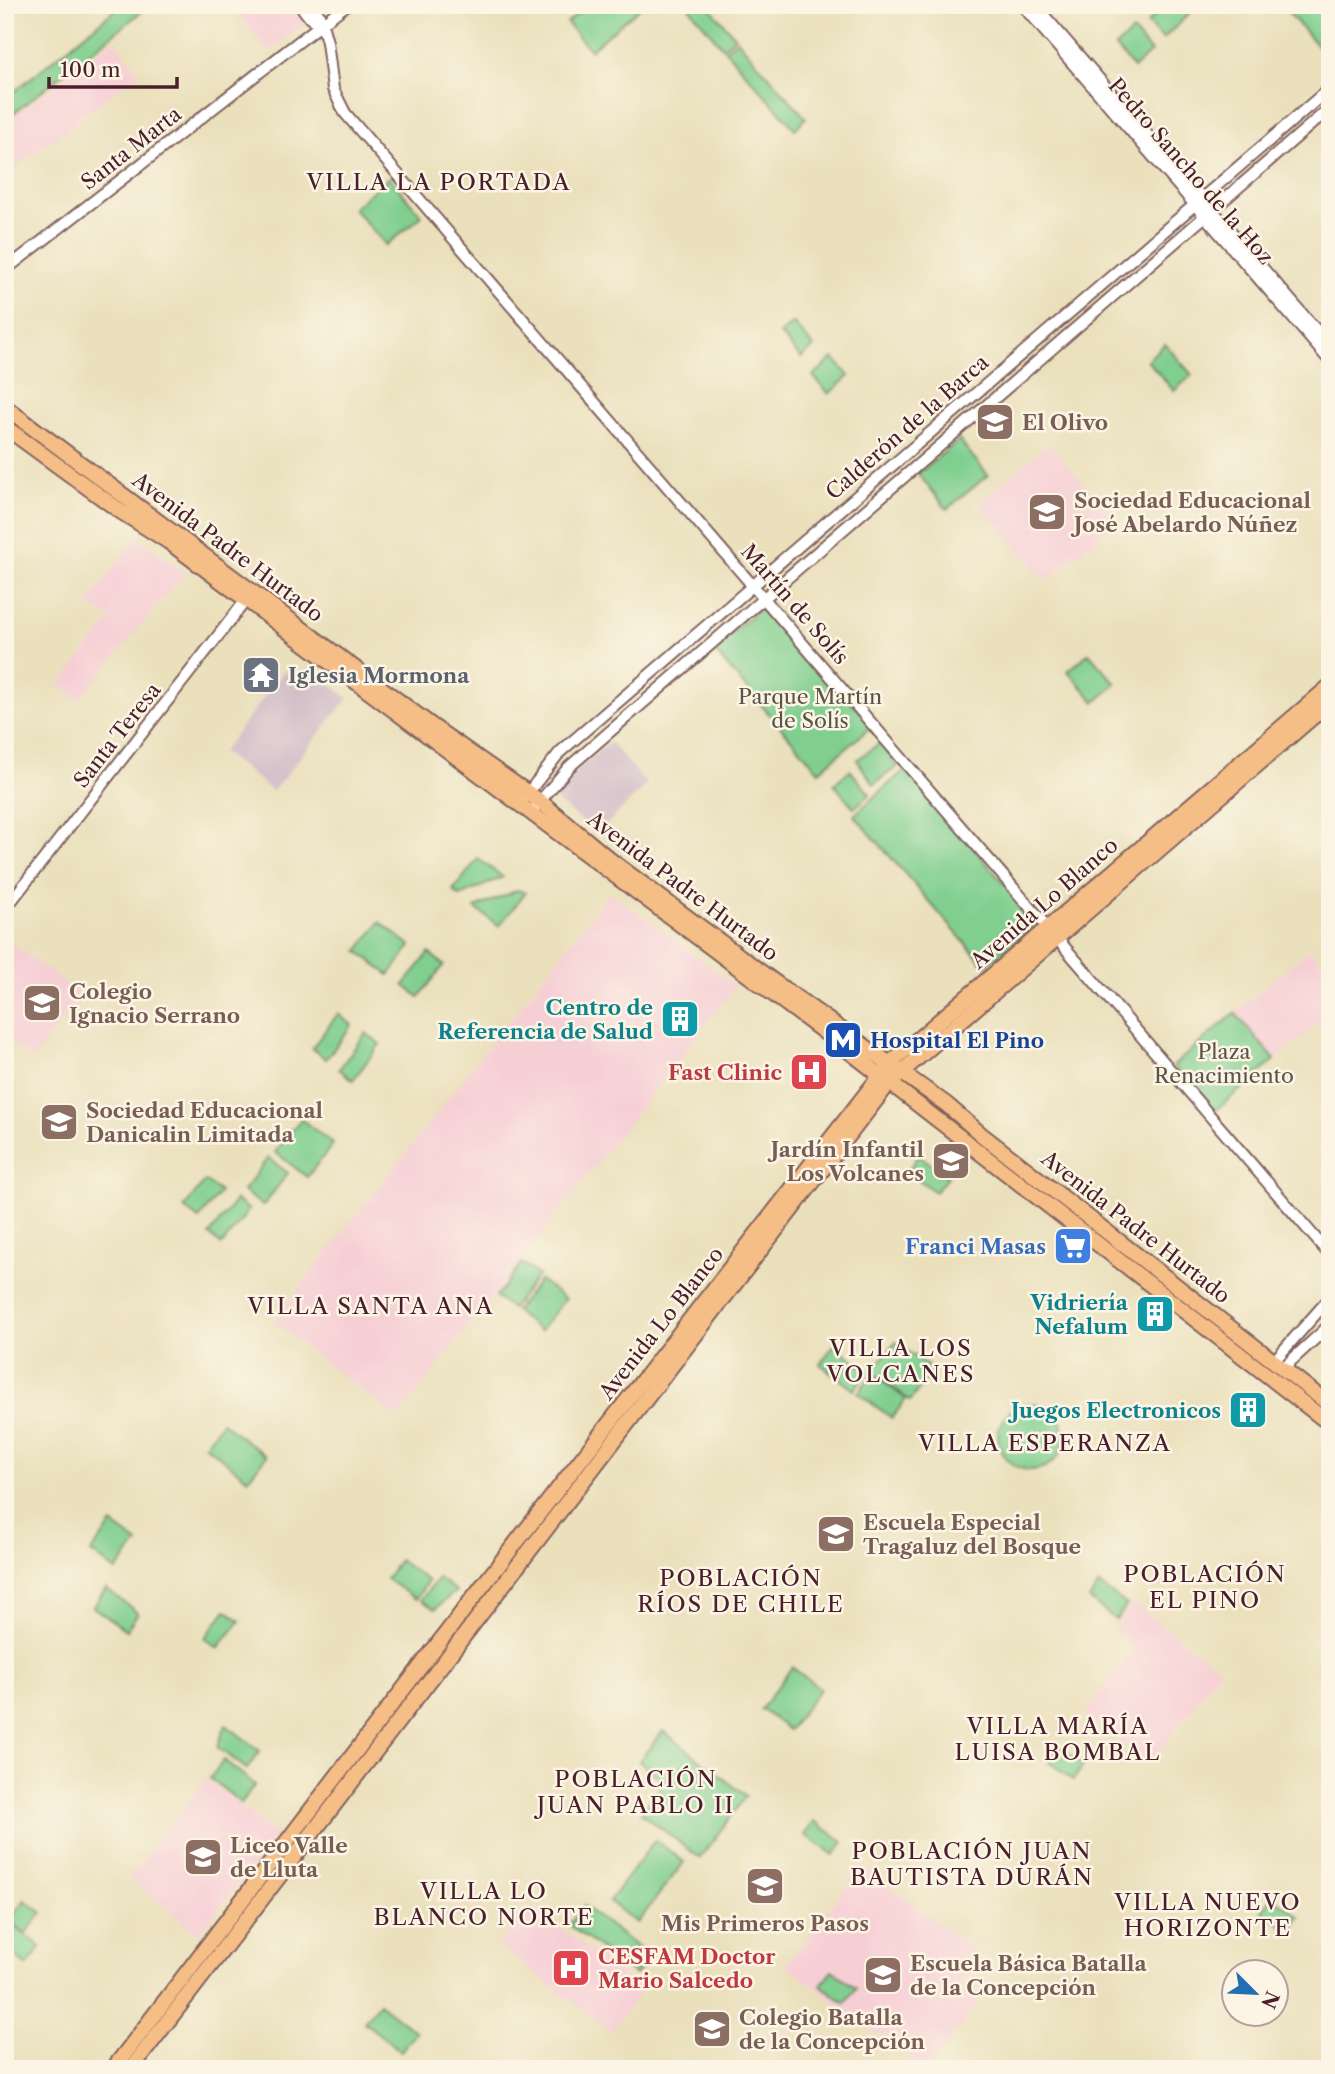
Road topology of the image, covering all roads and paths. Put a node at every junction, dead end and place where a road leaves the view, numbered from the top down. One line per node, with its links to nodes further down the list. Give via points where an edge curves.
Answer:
1 (300, 5): 6 (street)
2 (313, 5): 6 (street, Martín de Solís)
3 (346, 5): 6 (street, Santa Marta)
4 (1022, 5): 9 (street, Pedro Sancho de la Hoz)
5 (1035, 5): 9 (street, Pedro Sancho de la Hoz)
6 (321, 25): 11 (street, Santa Marta); 16 (street, Martín de Solís, via 333,89 345,113)
7 (1330, 88): 9 (street, Calderón de la Barca)
8 (1330, 108): 10 (street, Calderón de la Barca)
9 (1198, 201): 10 (street, Pedro Sancho de la Hoz); 16 (street, Calderón de la Barca)
10 (1208, 213): 12 (street, Pedro Sancho de la Hoz); 13 (street, Pedro Sancho de la Hoz); 17 (street, Calderón de la Barca)
11 (5, 270)
12 (1330, 346)
13 (1330, 361)
14 (5, 407): 19 (main road, Avenida Padre Hurtado)
15 (5, 427): 18 (main road, Avenida Padre Hurtado)
16 (753, 585): 17 (street, Martín de Solís); 22 (street, Calderón de la Barca)
17 (764, 597): 23 (street, Calderón de la Barca); 26 (street, Martín de Solís)
18 (246, 600): 19 (street); 24 (main road, Avenida Padre Hurtado); 25 (street, Santa Teresa)
19 (266, 601): 24 (main road, Avenida Padre Hurtado)
20 (1330, 686): 26 (main road, Avenida Lo Blanco)
21 (1330, 702): 26 (main road, Avenida Lo Blanco)
22 (566, 747): 23 (street, via 574,748); 24 (street, Calderón de la Barca, via 553,759)
23 (579, 759): 24 (street, Calderón de la Barca)
24 (529, 803): 27 (main road, Avenida Padre Hurtado); 28 (main road, Avenida Padre Hurtado)
25 (5, 909)
26 (1053, 931): 27 (main road, Avenida Lo Blanco); 29 (street, Martín de Solís)
27 (895, 1067): 28 (main road, Avenida Lo Blanco); 32 (main road, Avenida Padre Hurtado)
28 (884, 1079): 33 (main road, Avenida Padre Hurtado); 36 (main road, Avenida Lo Blanco); 37 (main road, Avenida Lo Blanco)
29 (1330, 1255)
30 (1330, 1298): 32 (street)
31 (1330, 1325): 32 (street)
32 (1278, 1365): 33 (main road, via 1274,1371); 34 (main road, Avenida Padre Hurtado)
33 (1259, 1368): 35 (main road, Avenida Padre Hurtado)
34 (1330, 1405)
35 (1330, 1424)
36 (261, 1874): 37 (main road); 38 (main road, Avenida Lo Blanco)
37 (274, 1883): 39 (main road, Avenida Lo Blanco)
38 (113, 2069)
39 (131, 2069)

